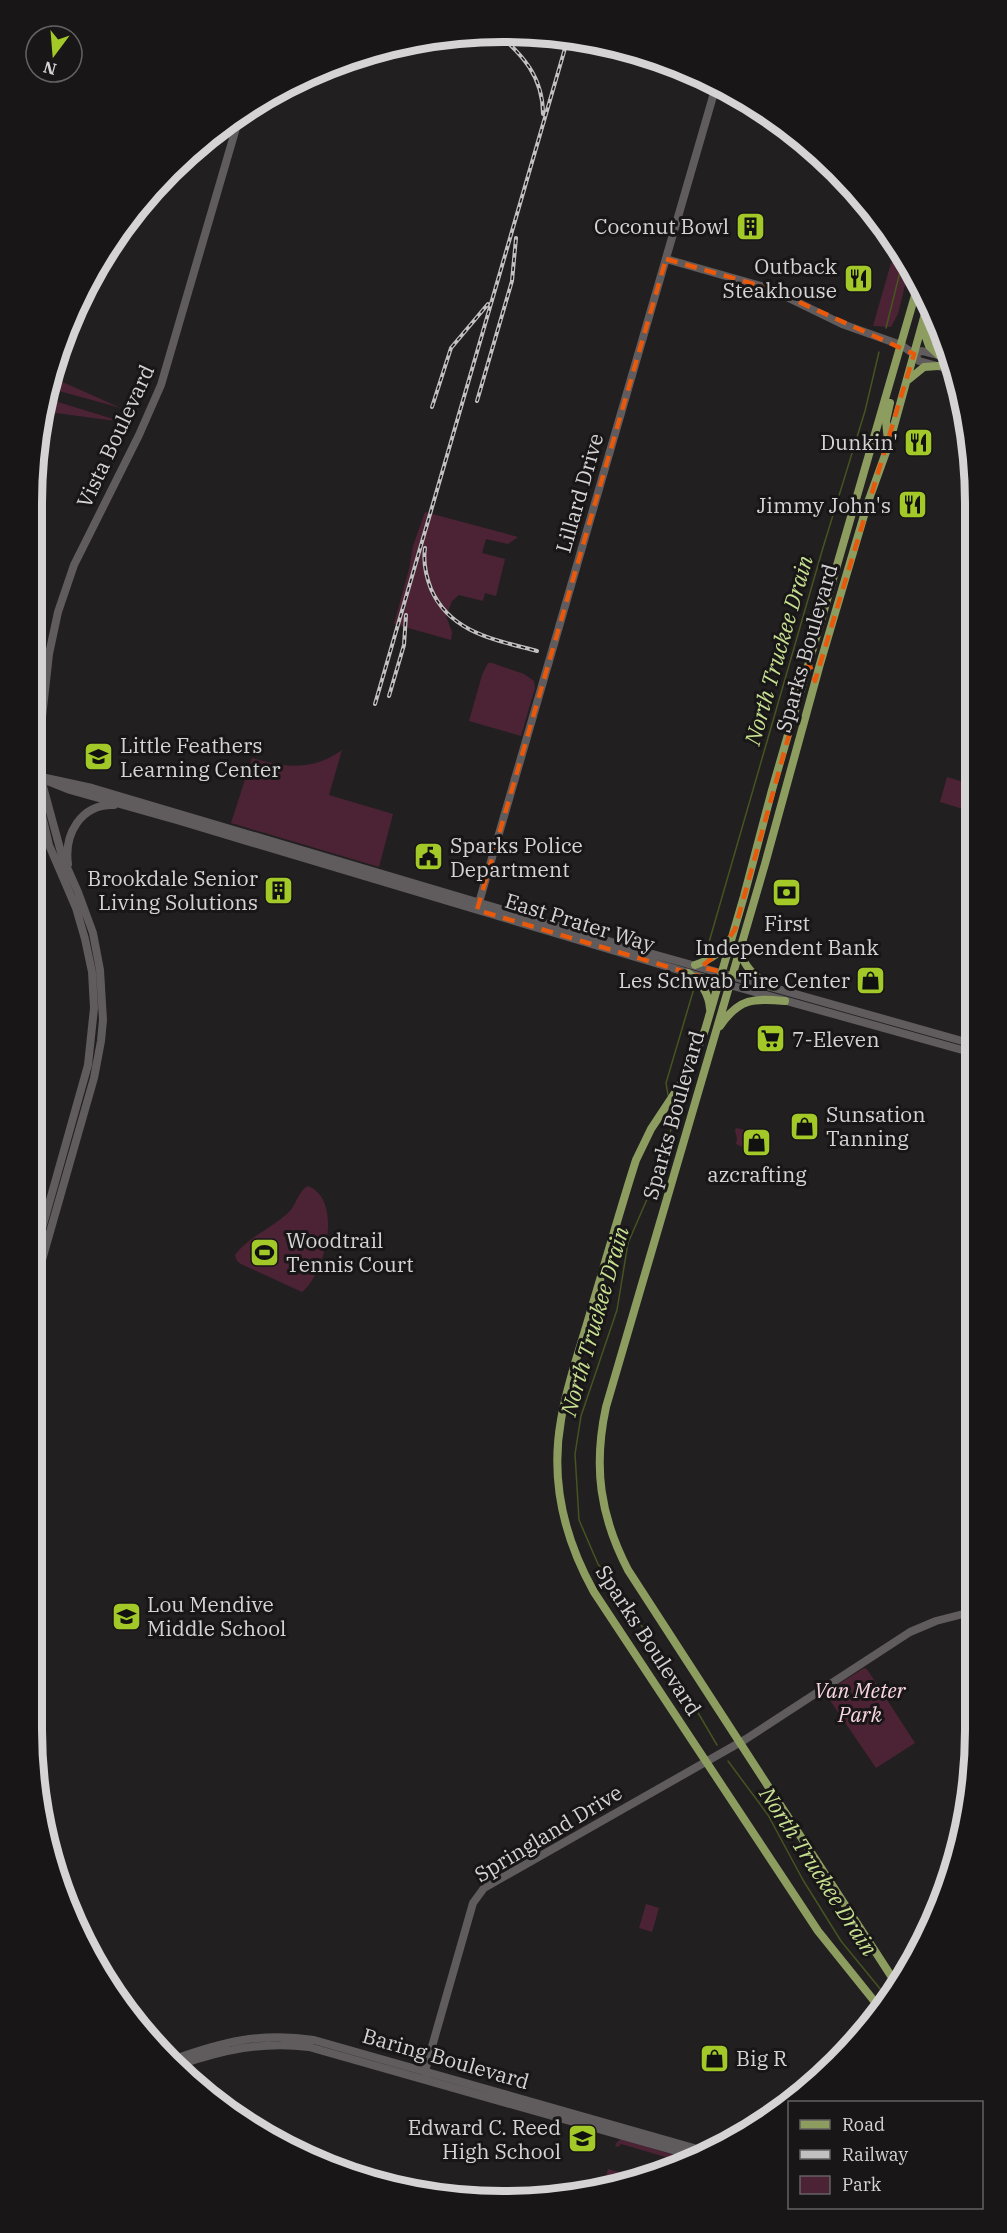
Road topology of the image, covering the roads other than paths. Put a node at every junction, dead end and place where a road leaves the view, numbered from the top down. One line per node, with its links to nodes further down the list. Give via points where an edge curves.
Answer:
1 (714, 93): 3 (main road, Lillard Drive)
2 (236, 128): 17 (main road, Vista Boulevard, via 161,385 77,558 58,612)
3 (666, 259): 7 (main road, via 768,288 845,326); 26 (main road, Lillard Drive)
4 (915, 295): 7 (main road, Sparks Boulevard)
5 (925, 316): 6 (main road, Sparks Boulevard)
6 (923, 324): 8 (main road, Sparks Boulevard); 9 (main road, via 927,342)
7 (901, 345): 8 (main road); 14 (main road, via 904,353 886,421); 15 (main road, Sparks Boulevard)
8 (914, 354): 10 (main road, via 922,351); 11 (main road, via 919,361); 13 (main road, Sparks Boulevard)
9 (941, 354)
10 (941, 356)
11 (938, 366): 12 (main road); 13 (main road, via 924,367)
12 (945, 368)
13 (906, 383): 14 (main road, Sparks Boulevard)
14 (889, 444): 16 (main road, Sparks Boulevard)
15 (838, 564): 16 (main road, via 838,587 814,666); 23 (main road, Sparks Boulevard)
16 (815, 681): 25 (main road, Sparks Boulevard)
17 (42, 714)
18 (42, 778): 21 (main road, East Prater Way)
19 (42, 778): 26 (main road, East Prater Way, via 92,788)
20 (42, 781): 24 (main road, Vista Boulevard, via 56,840)
21 (124, 805): 24 (main road, via 95,808 77,822 67,846); 26 (main road, East Prater Way)
22 (42, 814): 37 (main road, Vista Boulevard, via 52,854 86,939)
23 (760, 838): 25 (main road, via 752,889); 27 (main road, Sparks Boulevard)
24 (70, 875): 42 (main road, Vista Boulevard, via 97,951 103,995)
25 (756, 895): 28 (main road, Sparks Boulevard)
26 (478, 906): 29 (main road, East Prater Way); 31 (main road, East Prater Way)
27 (735, 929): 29 (main road, via 721,951); 30 (main road, Sparks Boulevard)
28 (742, 942): 32 (main road, Sparks Boulevard); 35 (main road, via 743,961)
29 (695, 965): 30 (main road, East Prater Way)
30 (722, 972): 32 (main road, East Prater Way); 33 (main road, Sparks Boulevard)
31 (688, 973): 33 (main road, East Prater Way); 38 (main road, via 706,992)
32 (732, 975): 34 (main road, Sparks Boulevard); 35 (main road, East Prater Way)
33 (719, 982): 34 (main road, East Prater Way); 38 (main road, Sparks Boulevard)
34 (729, 985): 36 (main road, East Prater Way); 39 (main road, Sparks Boulevard)
35 (773, 987): 41 (main road, East Prater Way)
36 (785, 1001): 39 (main road, via 740,1004); 43 (main road, East Prater Way)
37 (94, 1008): 40 (main road, Vista Boulevard); 42 (main road)
38 (710, 1012): 49 (main road, Sparks Boulevard, via 698,1052 636,1160 566,1397 558,1443 559,1489 571,1542 585,1577)
39 (715, 1034): 48 (main road, Sparks Boulevard, via 606,1407 599,1443 599,1471 607,1520 628,1570)
40 (92, 1042): 44 (main road); 45 (main road, Vista Boulevard)
41 (965, 1042)
42 (101, 1044): 44 (main road, Vista Boulevard)
43 (965, 1051)
44 (93, 1078): 46 (main road, Vista Boulevard)
45 (42, 1229)
46 (42, 1259)
47 (965, 1614): 48 (main road, Springland Drive, via 910,1632)
48 (741, 1742): 49 (main road, Springland Drive); 50 (main road, Sparks Boulevard)
49 (707, 1762): 51 (main road, Sparks Boulevard, via 818,1931); 54 (main road, Springland Drive, via 480,1892 473,1902)
50 (892, 1978)
51 (875, 2002)
52 (179, 2058): 54 (main road, Baring Boulevard, via 225,2042 287,2037 323,2042)
53 (185, 2063): 54 (main road, Baring Boulevard, via 235,2048 286,2045)
54 (424, 2074): 55 (main road, Baring Boulevard)
55 (613, 2129): 56 (main road, Baring Boulevard); 57 (main road, Baring Boulevard)
56 (695, 2149)
57 (686, 2153)

